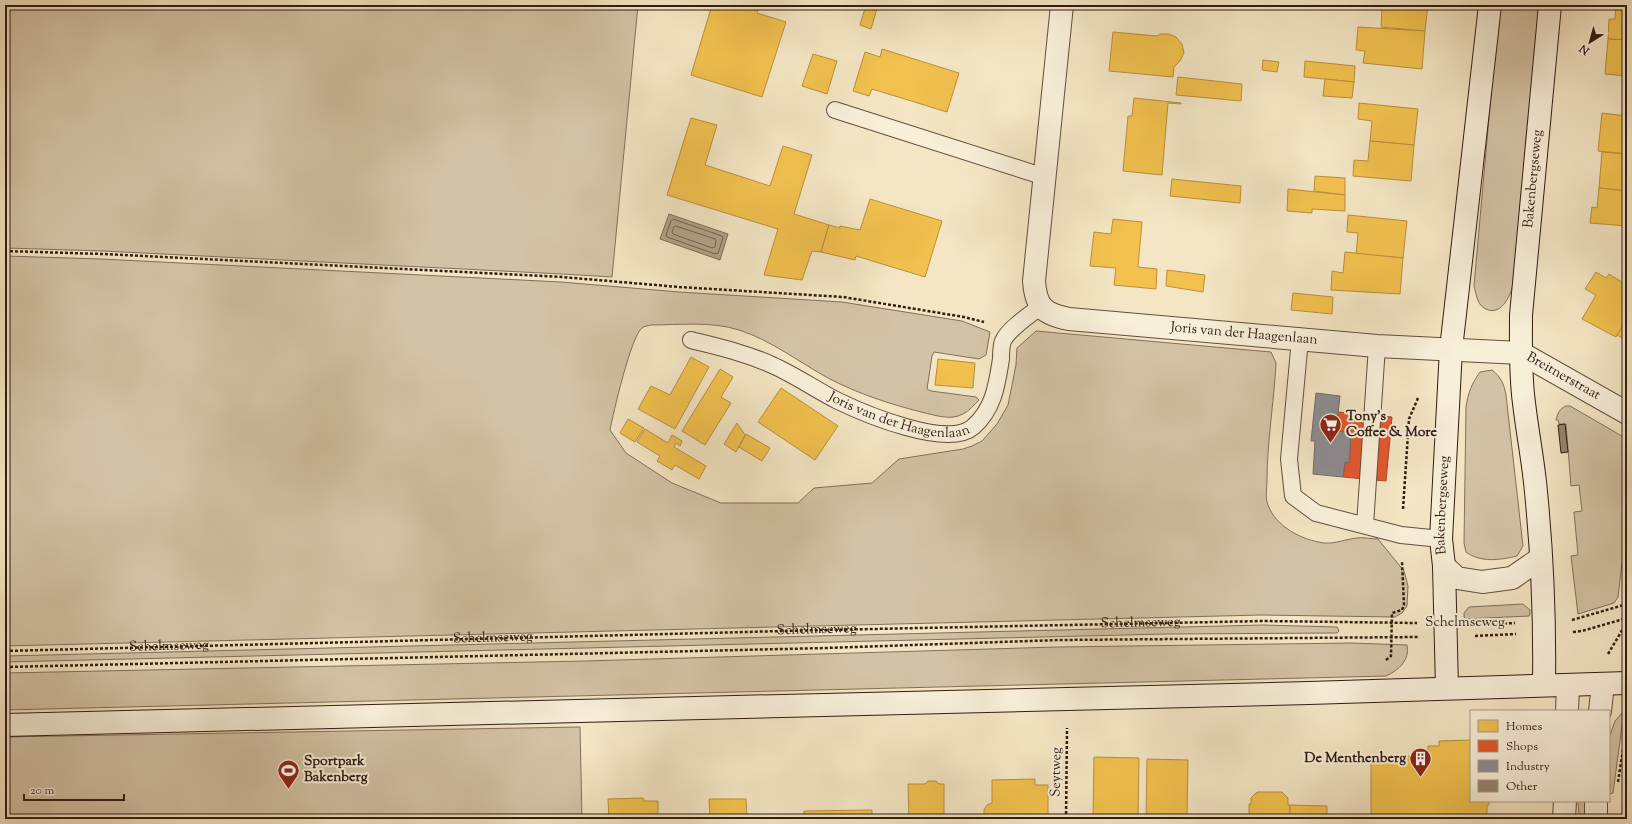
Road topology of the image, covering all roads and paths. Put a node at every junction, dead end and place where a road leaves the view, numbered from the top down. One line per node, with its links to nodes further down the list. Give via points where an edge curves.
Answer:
1 (1062, 5): 5 (street)
2 (1490, 5): 12 (street, Bakenbergseweg)
3 (1550, 5): 13 (street, Bakenbergseweg, via 1522,315)
4 (835, 110): 5 (lane)
5 (1045, 177): 7 (street, via 1034,281 1035,295)
6 (5, 251): 8 (path, via 562,277 835,297 964,317)
7 (1041, 306): 8 (lane, Joris van der Haagenlaan); 9 (street, Joris van der Haagenlaan, via 1053,316 1069,319)
8 (1014, 328): 10 (lane, Joris van der Haagenlaan, via 1003,341 994,397 985,416 972,428 953,435 914,430 863,412 747,354)
9 (1300, 338): 11 (street, Joris van der Haagenlaan); 15 (lane, via 1289,458 1293,496 1316,513)
10 (691, 340)
11 (1377, 346): 12 (street, Joris van der Haagenlaan); 15 (lane)
12 (1451, 349): 13 (street); 16 (street, Bakenbergseweg)
13 (1521, 353): 14 (street, Breitnerstraat); 17 (street, Bakenbergseweg, via 1523,402 1535,482)
14 (1627, 413)
15 (1364, 526): 16 (lane, via 1401,535)
16 (1441, 539): 18 (street, Bakenbergseweg)
17 (1541, 558): 18 (street, Bakenbergseweg, via 1512,578 1482,582 1457,578); 20 (street, Bakenbergseweg)
18 (1444, 566): 21 (street, Bakenbergseweg)
19 (1627, 604): 20 (path, Schelmseweg, via 1573,620)
20 (1544, 621): 21 (path, Schelmseweg); 27 (street, Bakenbergseweg)
21 (1445, 625): 23 (path, Schelmseweg, via 1255,621); 29 (street, Bakenbergseweg)
22 (1415, 636): 24 (path, Schelmseweg, via 1060,640 803,649)
23 (5, 651)
24 (5, 667)
25 (1627, 683): 26 (street)
26 (1603, 684): 28 (street); 31 (street)
27 (1544, 686): 28 (street); 29 (street)
28 (1568, 686): 30 (street)
29 (1447, 688): 34 (street)
30 (1567, 710)
31 (1600, 710)
32 (1627, 720): 35 (path)
33 (1067, 724): 38 (path, Seytweg)
34 (5, 725)
35 (1618, 783)
36 (1565, 802): 39 (street)
37 (1596, 802): 40 (street)
38 (1066, 819)
39 (1564, 819)
40 (1596, 819)

